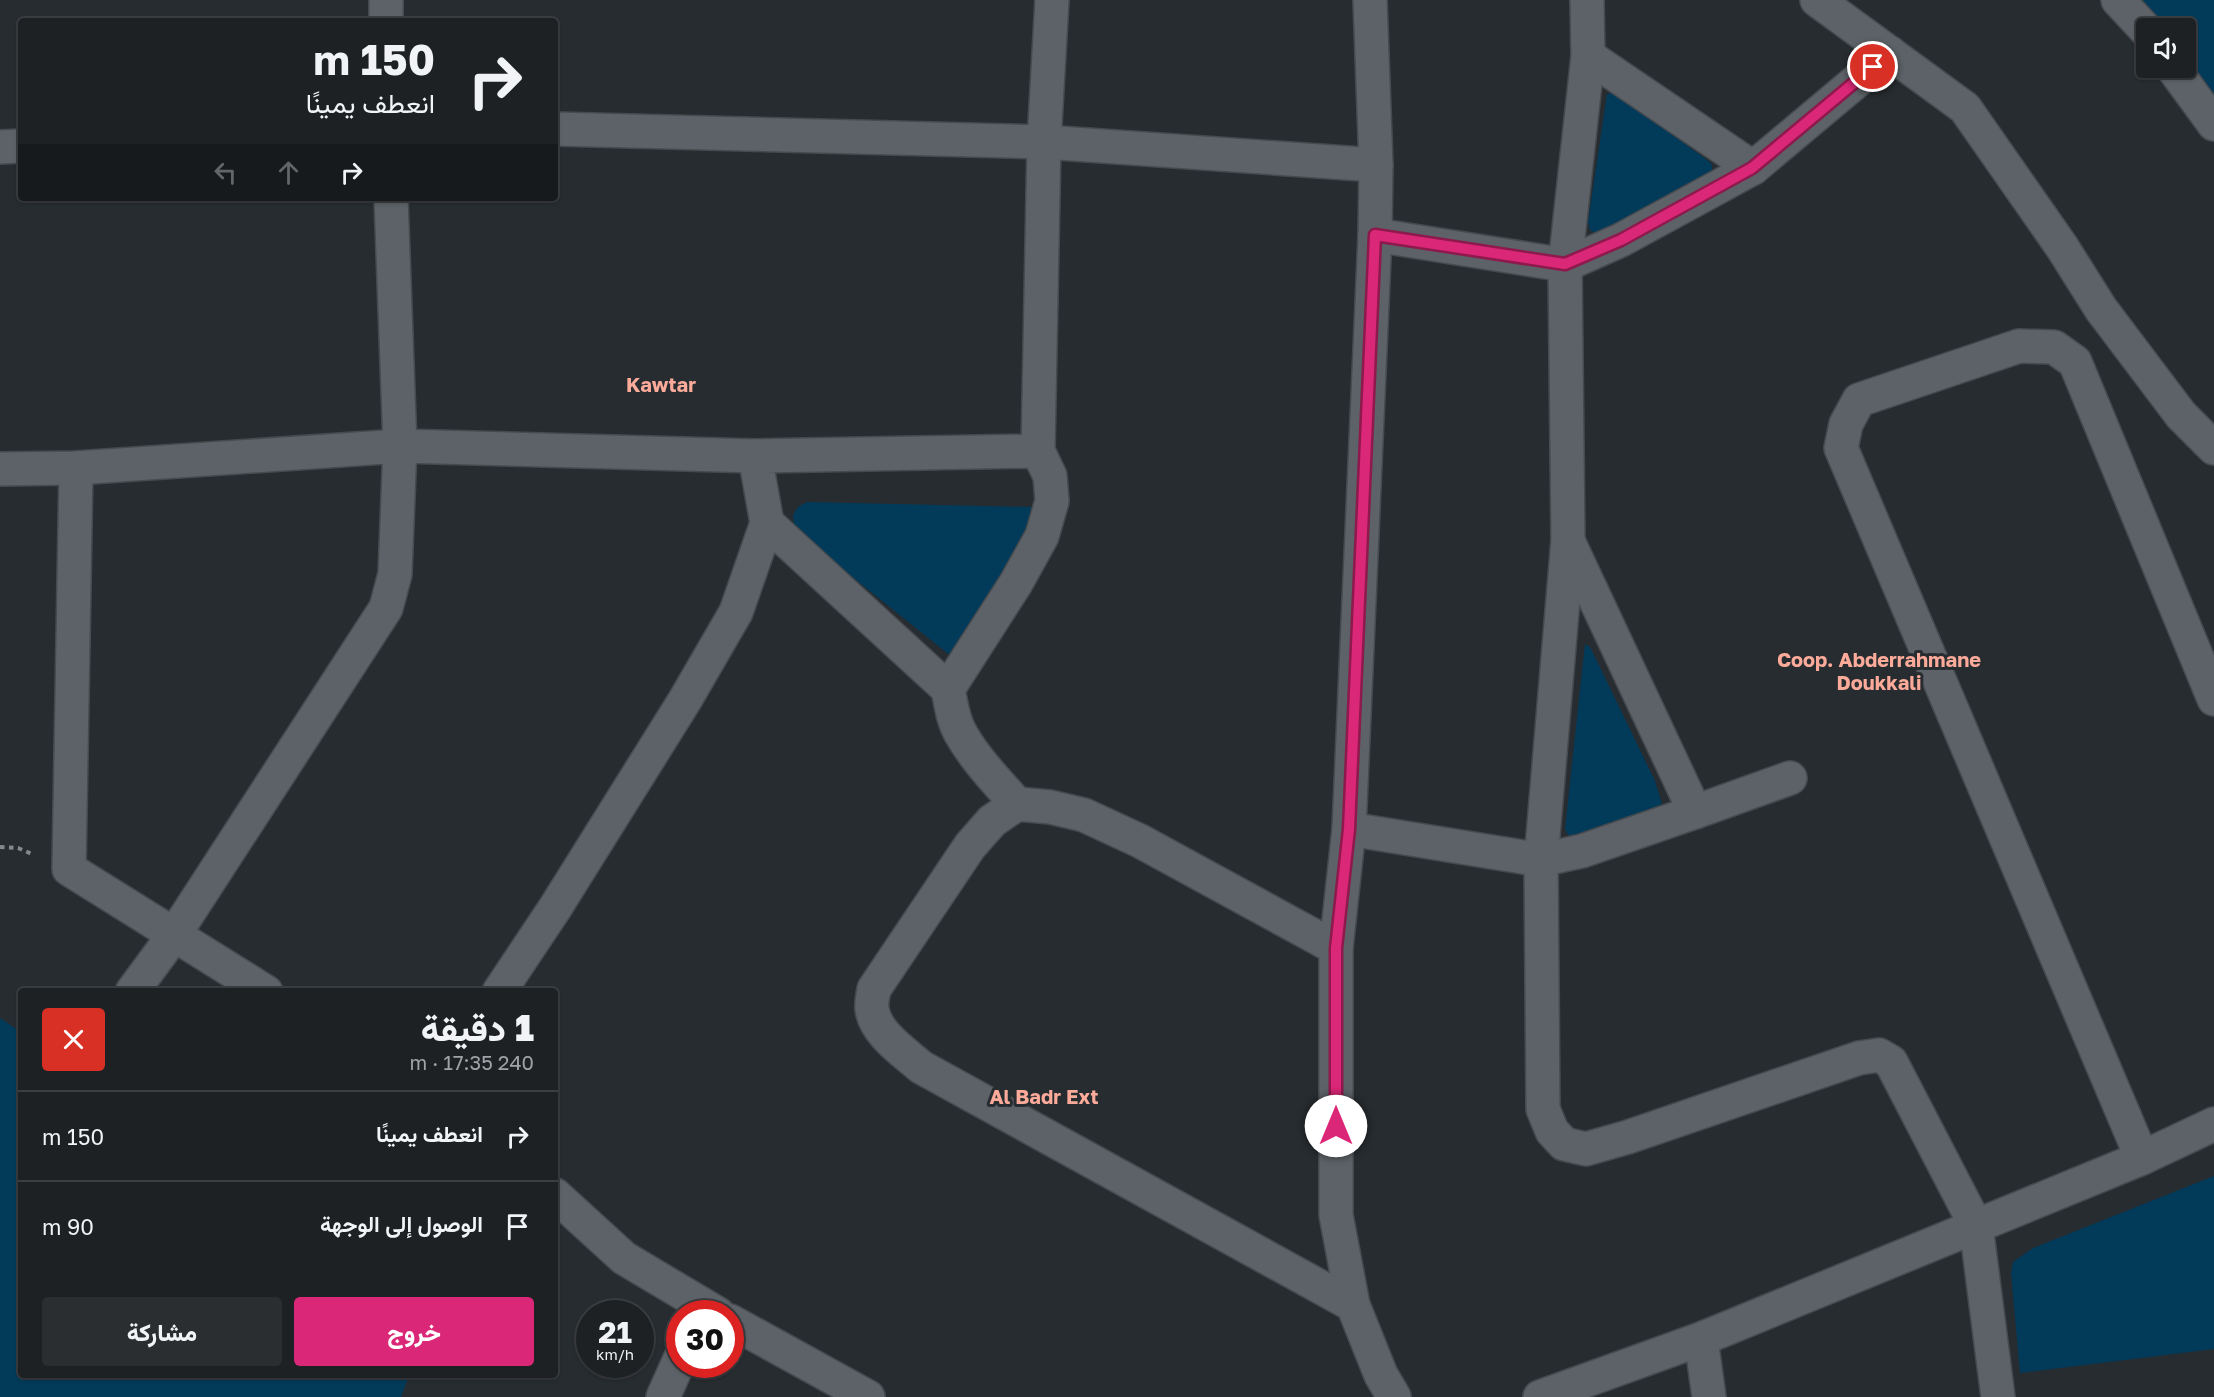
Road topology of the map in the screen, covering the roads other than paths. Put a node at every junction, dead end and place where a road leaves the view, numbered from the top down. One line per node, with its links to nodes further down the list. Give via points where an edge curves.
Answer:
1 (386, 0): 7 (street)
2 (1052, 0): 14 (street)
3 (1370, 0): 17 (street)
4 (1587, 0): 10 (street)
5 (1817, 0): 9 (street)
6 (2118, 0): 8 (street)
7 (386, 18)
8 (2136, 19)
9 (1890, 53): 18 (street); 23 (street, via 1965,108 2056,237 2101,309 2181,415)
10 (1588, 56): 18 (street); 21 (street)
11 (2181, 78): 12 (street)
12 (2213, 120)
13 (558, 129): 14 (street)
14 (1044, 142): 17 (street); 24 (street)
15 (18, 146): 16 (street)
16 (0, 147)
17 (1376, 165): 20 (street)
18 (1752, 168): 21 (street, via 1621,240)
19 (391, 201): 22 (street)
20 (1375, 235): 21 (street); 35 (street)
21 (1565, 264): 29 (street)
22 (400, 446): 25 (street); 26 (street); 37 (street, via 394,574 387,608)
23 (2214, 448)
24 (1038, 451): 25 (street); 30 (street, via 1050,476 1052,501 1042,536)
25 (755, 456): 28 (street)
26 (76, 468): 27 (street); 37 (street, via 69,869)
27 (0, 469)
28 (767, 523): 30 (street); 41 (street, via 736,612 685,700)
29 (1568, 540): 34 (street); 36 (street)
30 (948, 689): 33 (street, via 960,734)
31 (2214, 699): 43 (street, via 2075,362 2054,347 2019,346 1859,400 1846,424 1841,448)
32 (1790, 778): 34 (street)
33 (1017, 804): 38 (street, via 1084,815 1140,841); 47 (street, via 992,821 970,846 874,989 871,1007 875,1021 921,1067)
34 (1695, 812): 36 (street)
35 (1349, 829): 36 (street); 38 (street)
36 (1541, 860): 45 (street, via 1543,1109 1552,1131 1564,1144 1586,1149 1859,1058 1879,1055 1891,1062)
37 (174, 935): 39 (street); 40 (street)
38 (1336, 948): 47 (street, via 1336,1215)
39 (135, 988)
40 (260, 988)
41 (502, 988)
42 (2214, 1124): 43 (street)
43 (2142, 1158): 45 (street)
44 (558, 1199): 46 (street, via 624,1258)
45 (1976, 1226): 49 (street); 56 (street)
46 (691, 1300)
47 (1353, 1305): 53 (street)
48 (744, 1331): 52 (street)
49 (1701, 1339): 54 (street); 55 (street)
50 (672, 1378): 51 (street)
51 (663, 1397)
52 (868, 1397)
53 (1394, 1397)
54 (1540, 1397)
55 (1708, 1397)
56 (1998, 1397)

